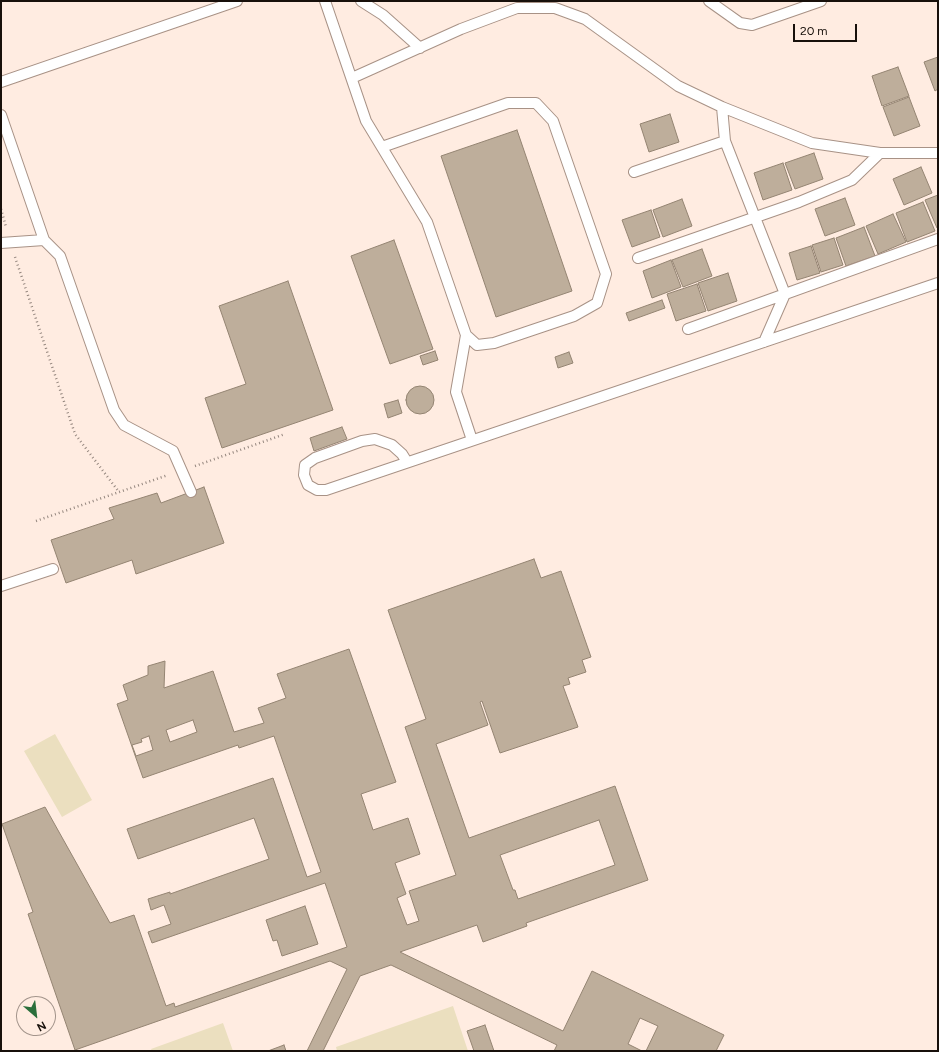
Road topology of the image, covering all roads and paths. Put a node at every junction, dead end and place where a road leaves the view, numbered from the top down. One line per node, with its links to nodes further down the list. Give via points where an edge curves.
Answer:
1 (237, 1): 8 (lane)
2 (325, 1): 7 (lane)
3 (362, 1): 6 (lane, via 383,15)
4 (709, 1): 5 (lane, via 740,23 752,25)
5 (821, 1)
6 (420, 48): 7 (lane); 9 (lane, via 517,8 555,8 585,19 678,86)
7 (352, 78): 12 (lane, via 366,121)
8 (1, 82)
9 (722, 107): 11 (lane); 13 (lane, via 812,143)
10 (1, 115): 19 (lane)
11 (725, 141): 15 (lane); 17 (lane)
12 (382, 147): 25 (lane, via 427,222); 25 (lane, via 508,103 536,103 553,120 606,274 597,303 574,316 494,343 477,345)
13 (880, 153): 14 (lane); 17 (lane, via 852,180)
14 (938, 153)
15 (634, 172)
16 (1, 209): 20 (path)
17 (756, 217): 21 (lane); 23 (lane)
18 (938, 239): 23 (lane)
19 (44, 240): 20 (lane); 30 (lane, via 60,256 114,410 124,425 173,451)
20 (6, 243): 31 (path, via 75,434)
21 (638, 258)
22 (938, 283): 26 (lane)
23 (785, 294): 24 (lane); 26 (lane)
24 (688, 329)
25 (466, 335): 28 (lane, via 456,392)
26 (764, 342): 28 (lane)
27 (285, 434): 30 (path)
28 (472, 440): 29 (lane)
29 (407, 462): 29 (lane, via 326,490 317,490 308,485 304,475 305,465 315,458 362,441 375,439 392,446)
30 (182, 470): 31 (path); 32 (lane)
31 (119, 492): 33 (path)
32 (191, 492)
33 (36, 521)
34 (53, 569): 35 (lane)
35 (1, 586)

